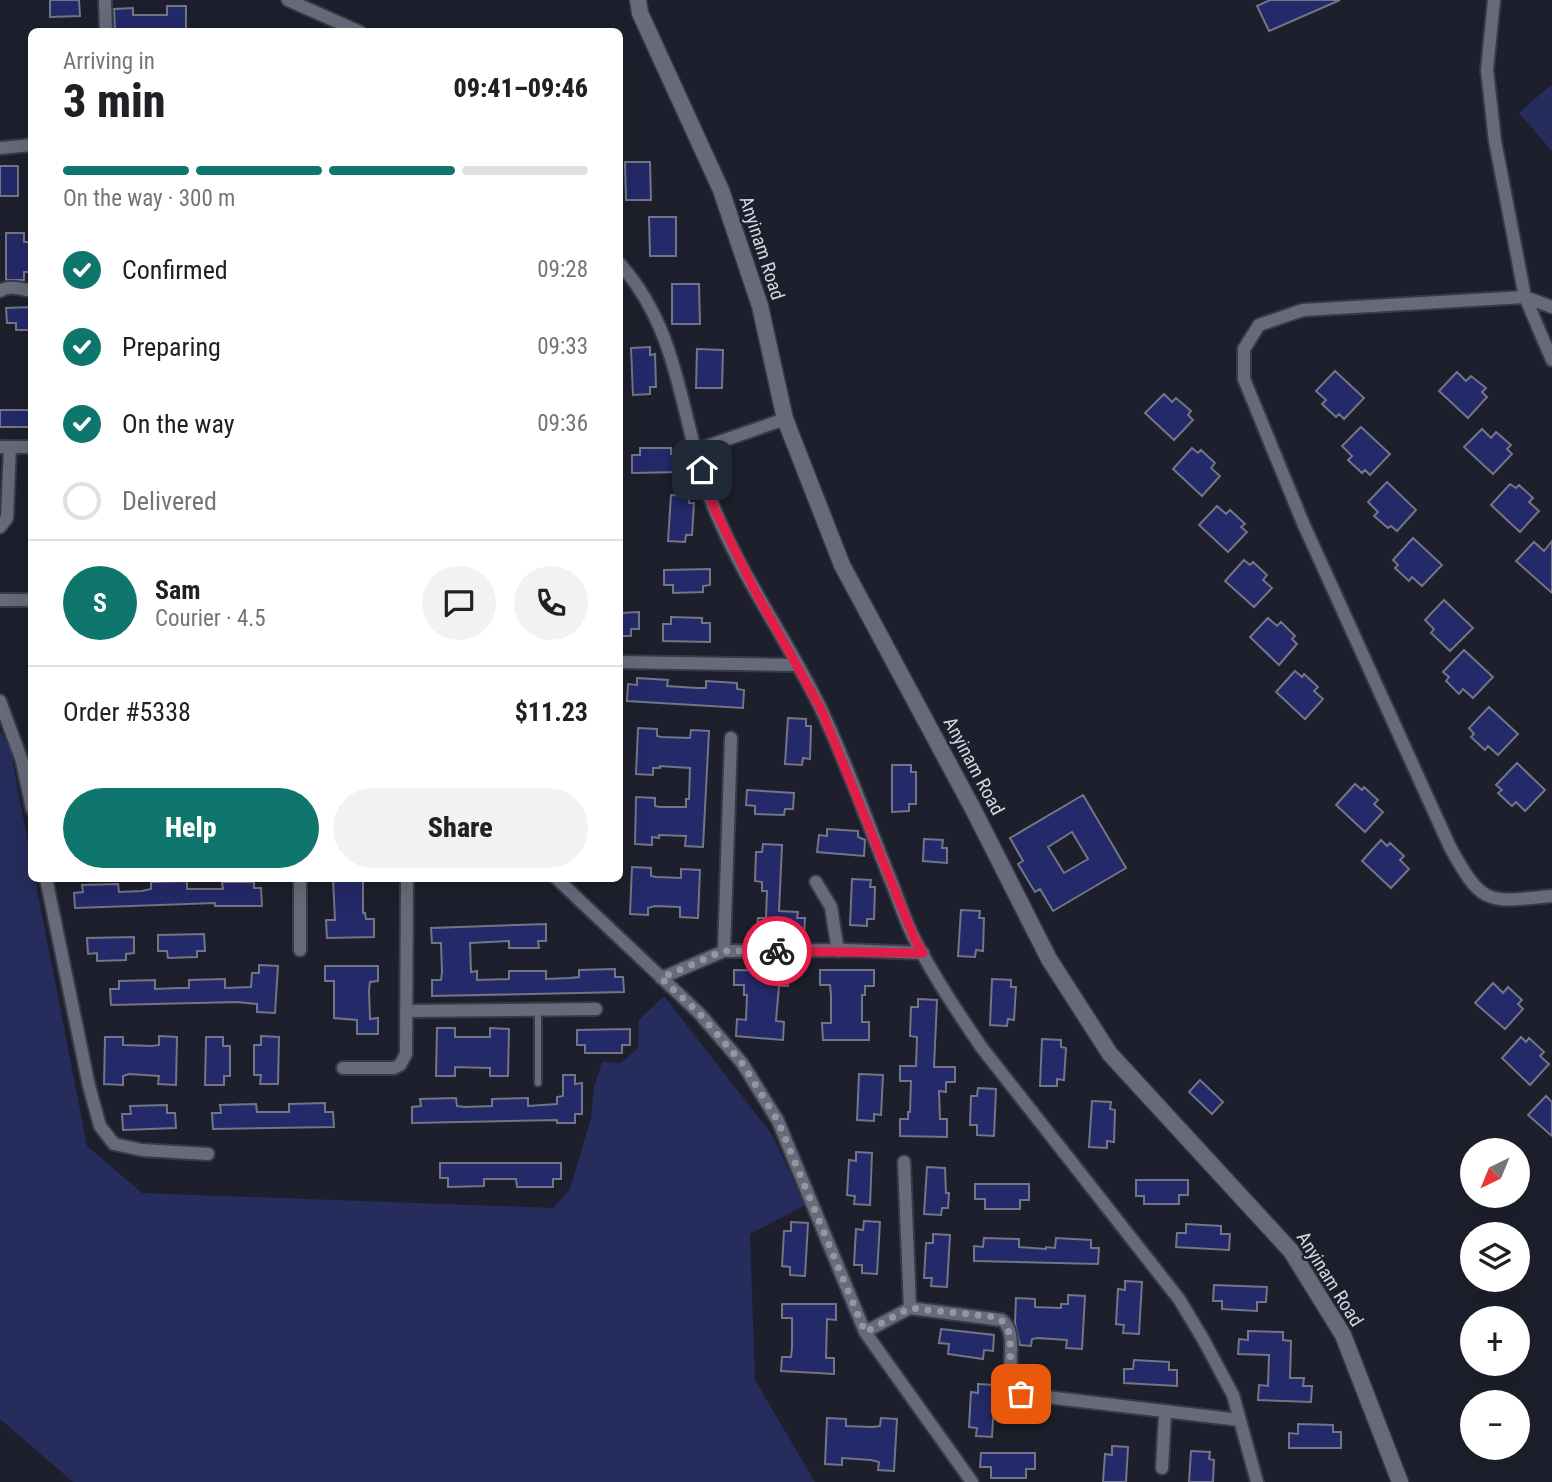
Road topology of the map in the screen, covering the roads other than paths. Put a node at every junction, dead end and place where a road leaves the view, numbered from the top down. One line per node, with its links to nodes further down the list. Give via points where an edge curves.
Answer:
1 (105, 0): 5 (street)
2 (288, 0): 6 (street)
3 (638, 0): 15 (street, Anyinam Road, via 721,190 760,306)
4 (1494, 0): 12 (street, via 1487,71 1495,141)
5 (106, 28)
6 (351, 28)
7 (28, 145): 8 (street)
8 (0, 148)
9 (623, 267): 18 (street, via 661,328)
10 (0, 291): 11 (street)
11 (28, 291)
12 (1525, 297): 13 (street); 14 (street); 32 (street, via 1303,310 1259,325 1244,349 1244,379 1309,536 1467,878 1484,894 1500,900)
13 (1552, 307)
14 (1552, 360)
15 (785, 419): 18 (street); 52 (street, Anyinam Road, via 842,565 1049,959 1110,1054 1291,1251 1343,1335)
16 (5, 447): 17 (street); 19 (street, via 7,518)
17 (28, 447)
18 (696, 450): 23 (street, via 714,508)
19 (0, 527)
20 (0, 600): 21 (street)
21 (28, 600)
22 (623, 663): 23 (street)
23 (797, 665): 36 (street, via 821,709)
24 (0, 701): 26 (street)
25 (731, 738): 34 (street)
26 (28, 790)
27 (47, 882): 43 (street, via 100,1126 114,1144)
28 (300, 882): 33 (street)
29 (407, 882): 39 (street)
30 (560, 882): 37 (street)
31 (816, 882): 35 (street, via 831,907)
32 (1552, 896)
33 (300, 950)
34 (723, 951): 35 (street); 37 (street)
35 (838, 951): 36 (street)
36 (923, 953): 48 (street, via 982,1048 1179,1299 1233,1395)
37 (661, 978): 46 (street, via 742,1063 778,1121)
38 (596, 1009): 40 (street)
39 (407, 1010): 40 (street); 41 (street, via 406,1054 400,1065)
40 (538, 1010): 42 (lane)
41 (343, 1068)
42 (538, 1083)
43 (208, 1154)
44 (904, 1162): 45 (street)
45 (910, 1308): 46 (street); 47 (street, via 1006,1323 1010,1377 1021,1394)
46 (865, 1332): 50 (street)
47 (1165, 1413): 48 (street); 49 (street)
48 (1240, 1420): 51 (street)
49 (1162, 1468)
50 (972, 1482)
51 (1257, 1482)
52 (1400, 1482)

